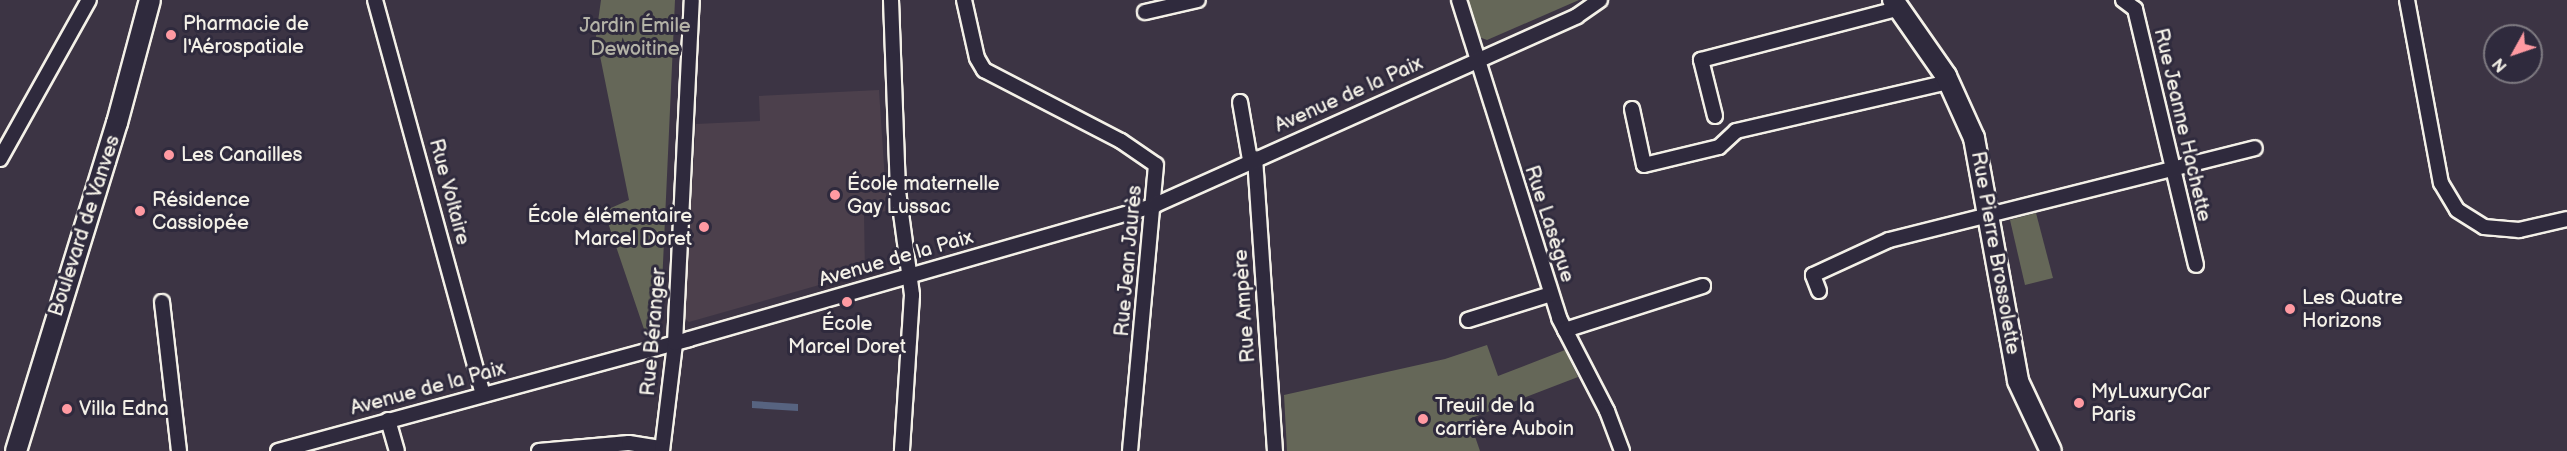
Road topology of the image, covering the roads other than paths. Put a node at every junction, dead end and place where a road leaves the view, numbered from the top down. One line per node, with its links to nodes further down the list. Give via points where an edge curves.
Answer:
1 (89, 0): 20 (street)
2 (150, 0): 39 (main road, Boulevard de Vanves, via 117,123)
3 (375, 0): 35 (street, Rue Voltaire)
4 (692, 0): 34 (street, Rue Béranger)
5 (891, 0): 27 (street, via 898,191)
6 (964, 0): 23 (street, Rue Jean Jaurès, via 977,58 984,70 1121,141 1156,165)
7 (1198, 0): 13 (street)
8 (1459, 0): 14 (street, Rue Lasègue)
9 (1600, 0): 14 (street, Avenue de la Paix, via 1577,16)
10 (2123, 0): 22 (street, Rue Jeanne Hachette, via 2134,9)
11 (2413, 1): 25 (street, via 2440,183 2457,210 2484,226 2519,230)
12 (1897, 4): 15 (main road, Rue Pierre Brossolette); 18 (street, via 1701,60)
13 (1145, 12)
14 (1477, 60): 21 (street, Avenue de la Paix); 30 (street, Rue Lasègue)
15 (1949, 82): 17 (street, via 1736,131 1719,147 1644,165); 24 (main road, Rue Pierre Brossolette, via 1974,138)
16 (1240, 102): 21 (street, Rue Ampère)
17 (1632, 109)
18 (1715, 116)
19 (2255, 148): 22 (street)
20 (0, 159)
21 (1253, 159): 23 (street, Avenue de la Paix); 46 (street, Rue Ampère)
22 (2173, 171): 24 (street); 26 (street, Rue Jeanne Hachette)
23 (1155, 205): 27 (street, Avenue de la Paix); 45 (street, Rue Jean Jaurès)
24 (1990, 216): 29 (street, via 1889,240 1814,275); 38 (main road, Rue Pierre Brossolette, via 2018,381)
25 (2567, 219)
26 (2196, 265)
27 (909, 276): 34 (street, Avenue de la Paix); 44 (street, via 912,295)
28 (1703, 286): 33 (street)
29 (1819, 291)
30 (1551, 294): 32 (street); 33 (street, Rue Lasègue)
31 (162, 302): 40 (street)
32 (1468, 320)
33 (1565, 330): 47 (street, Rue Lasègue, via 1607,411)
34 (675, 343): 35 (street, Avenue de la Paix); 37 (street, Rue Béranger)
35 (483, 394): 36 (street, Avenue de la Paix)
36 (388, 420): 41 (street, Avenue de la Paix); 42 (street)
37 (662, 450): 43 (street, via 629,443)
38 (2050, 450)
39 (16, 451)
40 (179, 451)
41 (278, 451)
42 (397, 451)
43 (540, 451)
44 (902, 451)
45 (1130, 451)
46 (1275, 451)
47 (1622, 451)

